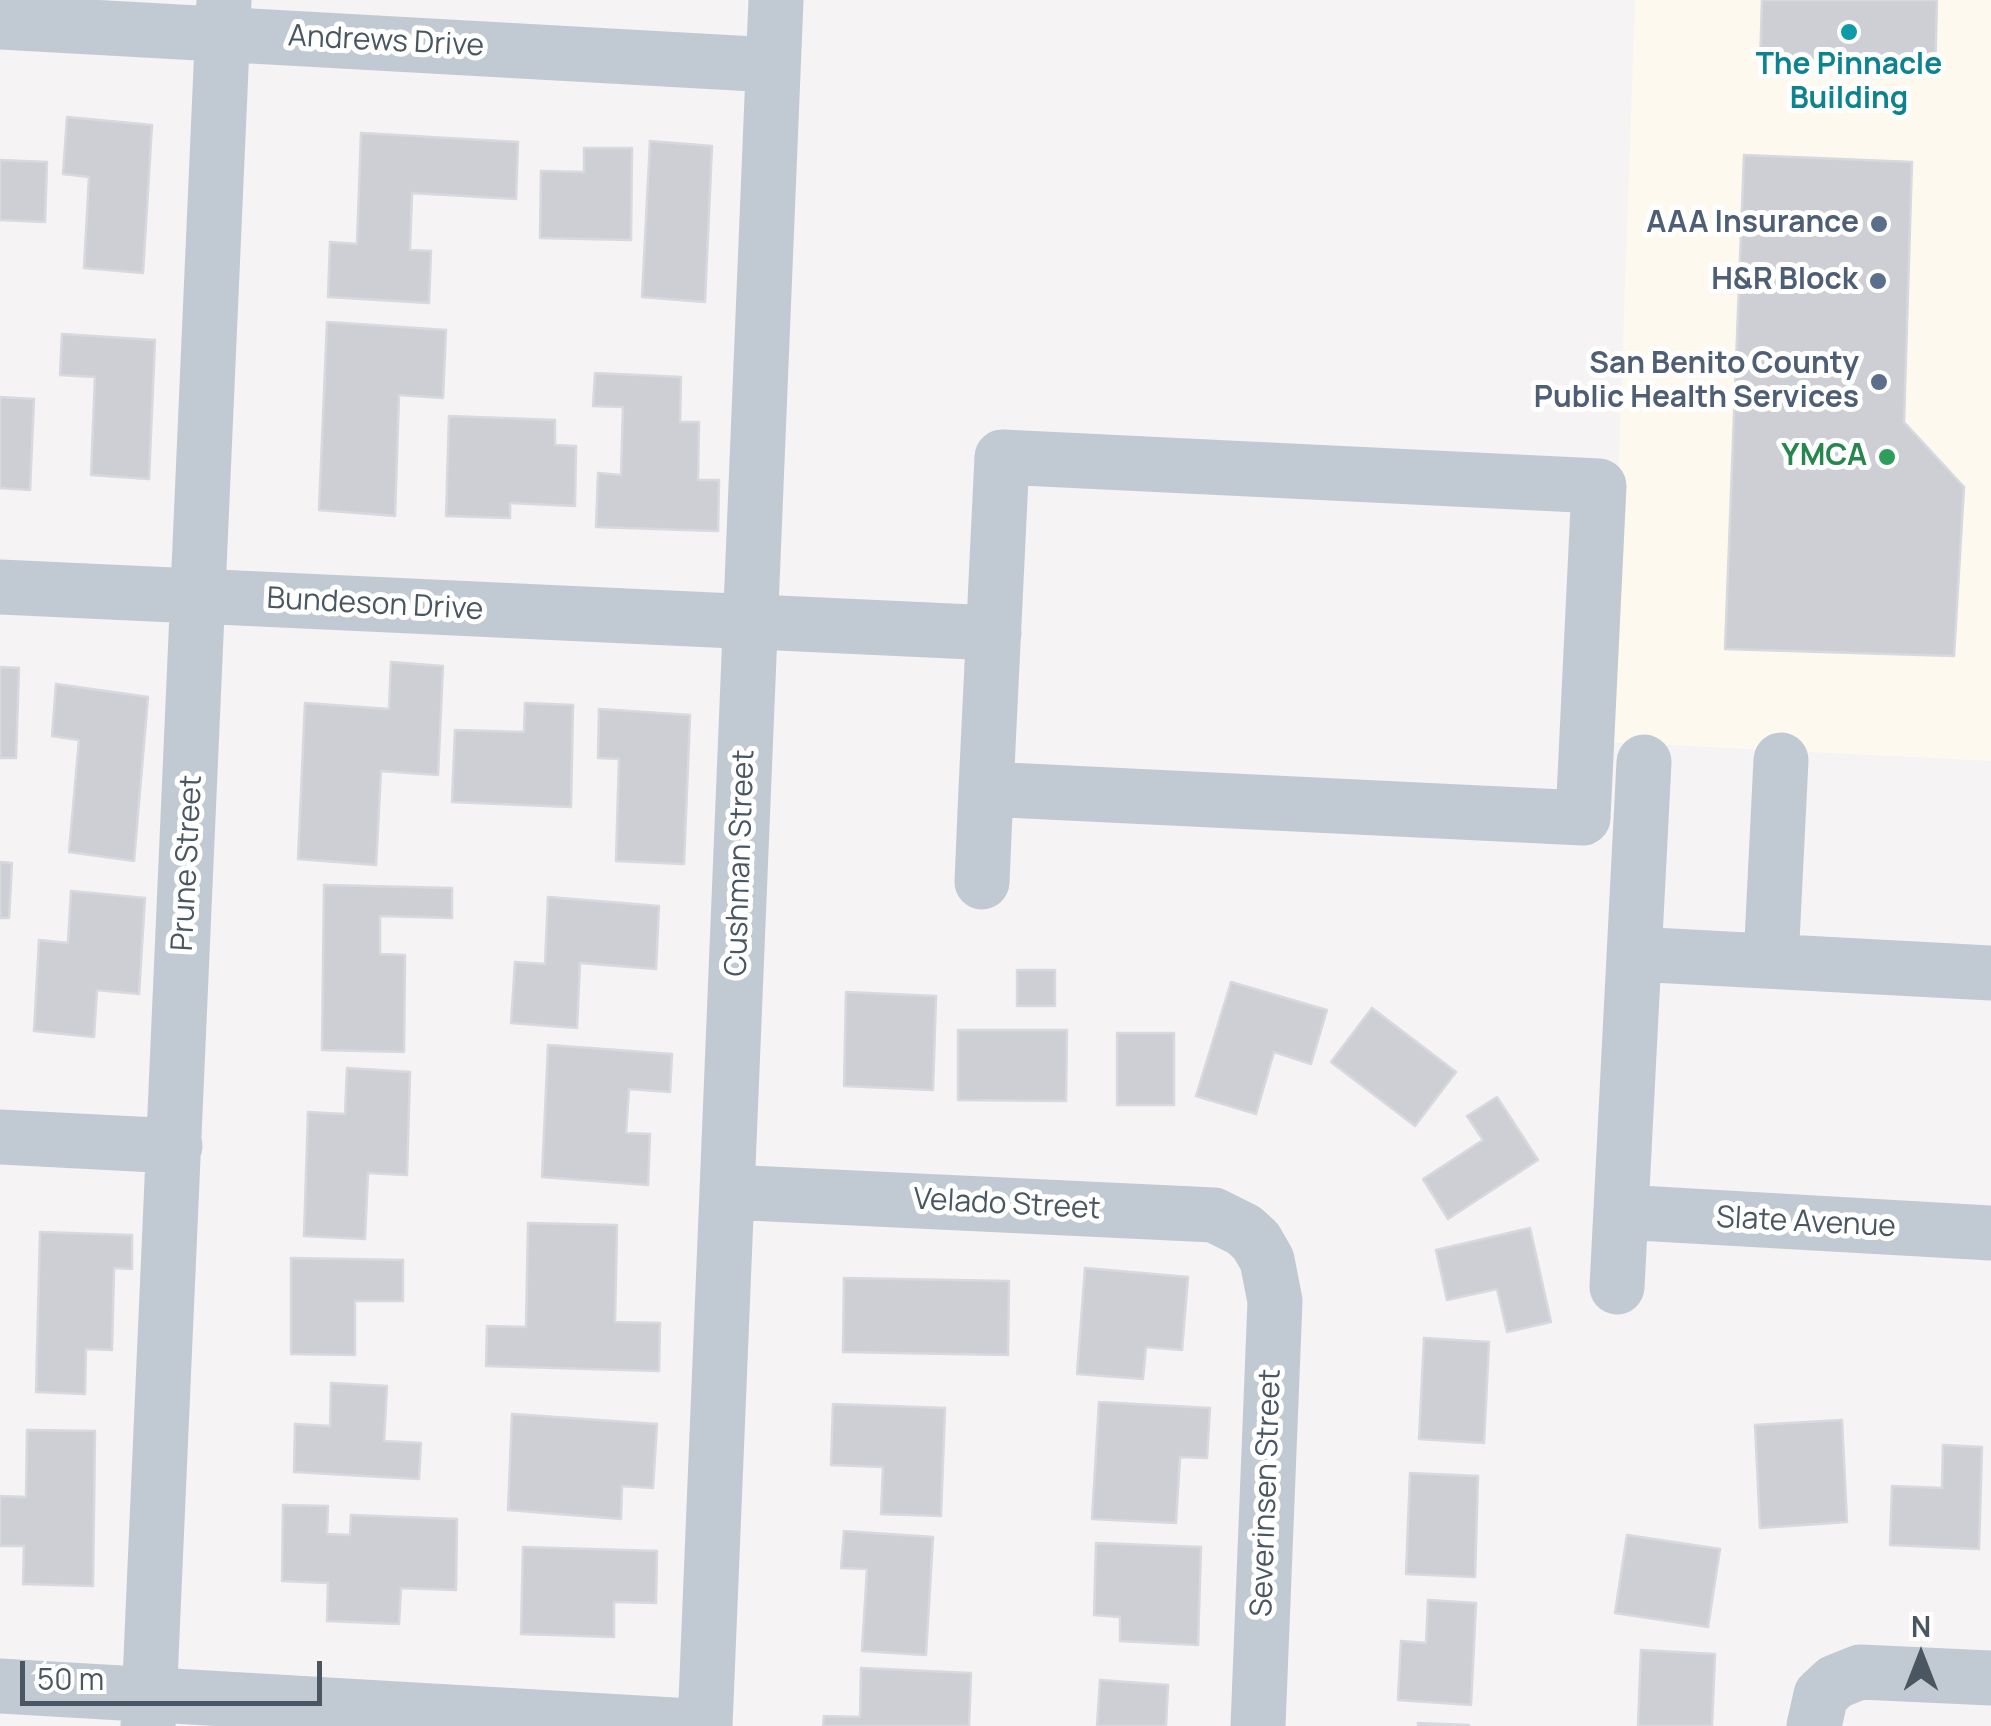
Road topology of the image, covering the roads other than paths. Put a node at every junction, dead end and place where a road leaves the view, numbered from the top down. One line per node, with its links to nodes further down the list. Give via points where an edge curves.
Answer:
1 (776, 0): 4 (street, Cushman Street)
2 (224, 16): 3 (street, Andrews Drive); 4 (street, Andrews Drive); 6 (street, Prune Street)
3 (0, 22)
4 (772, 65): 7 (street, Cushman Street)
5 (0, 587): 6 (street, Bundeson Drive)
6 (201, 596): 7 (street, Bundeson Drive); 17 (street, Prune Street)
7 (750, 622): 8 (street, Bundeson Drive); 18 (street, Cushman Street)
8 (994, 633): 11 (street); 11 (street, via 1002,457 1599,486 1582,818)
9 (1781, 760): 14 (street)
10 (1644, 762): 13 (street)
11 (986, 789): 12 (street)
12 (982, 882)
13 (1634, 954): 14 (street); 19 (street)
14 (1770, 961): 15 (street)
15 (1991, 973)
16 (0, 1137): 17 (street)
17 (175, 1146): 25 (street, Prune Street)
18 (728, 1192): 21 (street, Velado Street, via 1214,1216 1244,1230); 27 (street, Cushman Street)
19 (1621, 1212): 20 (street, Slate Avenue); 22 (street)
20 (1991, 1233)
21 (1266, 1260): 28 (street, Severinsen Street, via 1275,1301)
22 (1617, 1287)
23 (1991, 1678): 29 (street, via 1860,1672 1821,1694)
24 (0, 1686): 25 (street)
25 (149, 1709): 26 (street)
26 (691, 1726)
27 (705, 1726)
28 (1258, 1726)
29 (1814, 1726)

